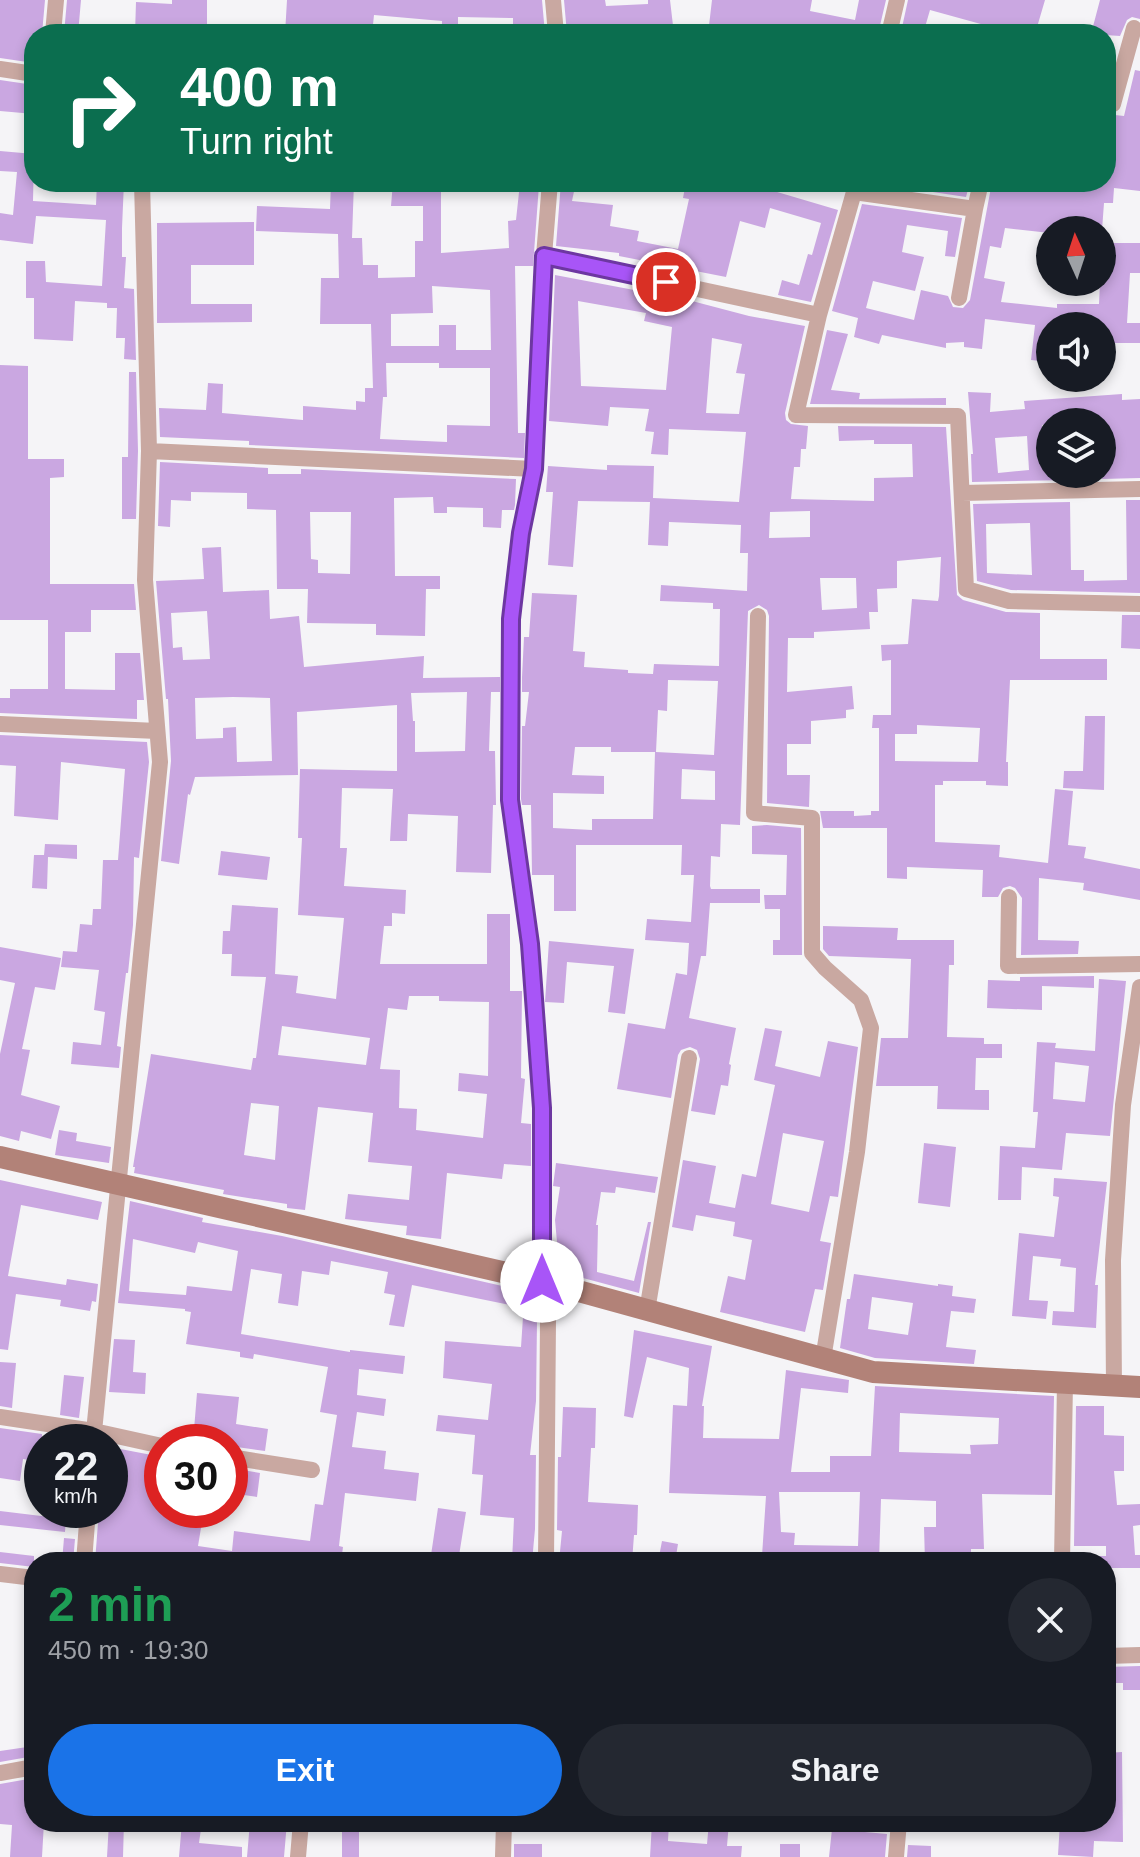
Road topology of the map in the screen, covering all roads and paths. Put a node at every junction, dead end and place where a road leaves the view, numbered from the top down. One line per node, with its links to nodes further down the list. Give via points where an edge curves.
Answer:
1 (56, 0): 4 (street)
2 (553, 0): 5 (street)
3 (897, 0): 6 (street)
4 (54, 24)
5 (555, 24)
6 (891, 24)
7 (1134, 28): 10 (street)
8 (0, 69): 9 (street)
9 (24, 73)
10 (1116, 93)
11 (142, 192): 20 (street)
12 (549, 192): 17 (street)
13 (855, 192): 19 (street)
14 (883, 192): 16 (street)
15 (979, 192): 16 (street)
16 (975, 209): 18 (street)
17 (544, 256): 19 (street); 21 (street)
18 (959, 298)
19 (819, 315): 23 (street, via 796,415 958,416)
20 (149, 451): 21 (street); 27 (street, via 145,580)
21 (534, 469): 34 (street, via 511,619 510,800 530,944 542,1108)
22 (1140, 489): 23 (street)
23 (962, 493): 24 (street, via 966,589 1009,601)
24 (1140, 604)
25 (758, 616): 36 (street, via 754,813 812,818 812,953 861,1000 871,1028)
26 (0, 724): 27 (street)
27 (157, 731): 33 (street, via 156,816)
28 (1009, 897): 29 (street, via 1008,966)
29 (1140, 964)
30 (1140, 987): 38 (street, via 1123,1105 1113,1260)
31 (689, 1058): 35 (street)
32 (0, 1157): 33 (street)
33 (119, 1183): 34 (street); 42 (street)
34 (542, 1281): 35 (street); 47 (street, via 548,1320)
35 (647, 1311): 36 (street)
36 (823, 1359): 37 (street, via 873,1372)
37 (1065, 1382): 38 (street); 48 (street)
38 (1114, 1387): 39 (street)
39 (1140, 1387)
40 (0, 1417): 41 (street)
41 (35, 1424)
42 (95, 1424)
43 (248, 1460): 44 (street)
44 (312, 1470)
45 (87, 1528): 46 (street)
46 (85, 1552)
47 (546, 1552)
48 (1062, 1552)
49 (0, 1574): 50 (street)
50 (24, 1577)
51 (1140, 1655): 52 (street)
52 (1116, 1656)
53 (24, 1769): 54 (street)
54 (0, 1773)
55 (300, 1832): 58 (street)
56 (504, 1832): 59 (street)
57 (898, 1832): 60 (street)
58 (298, 1857)
59 (503, 1857)
60 (896, 1857)

